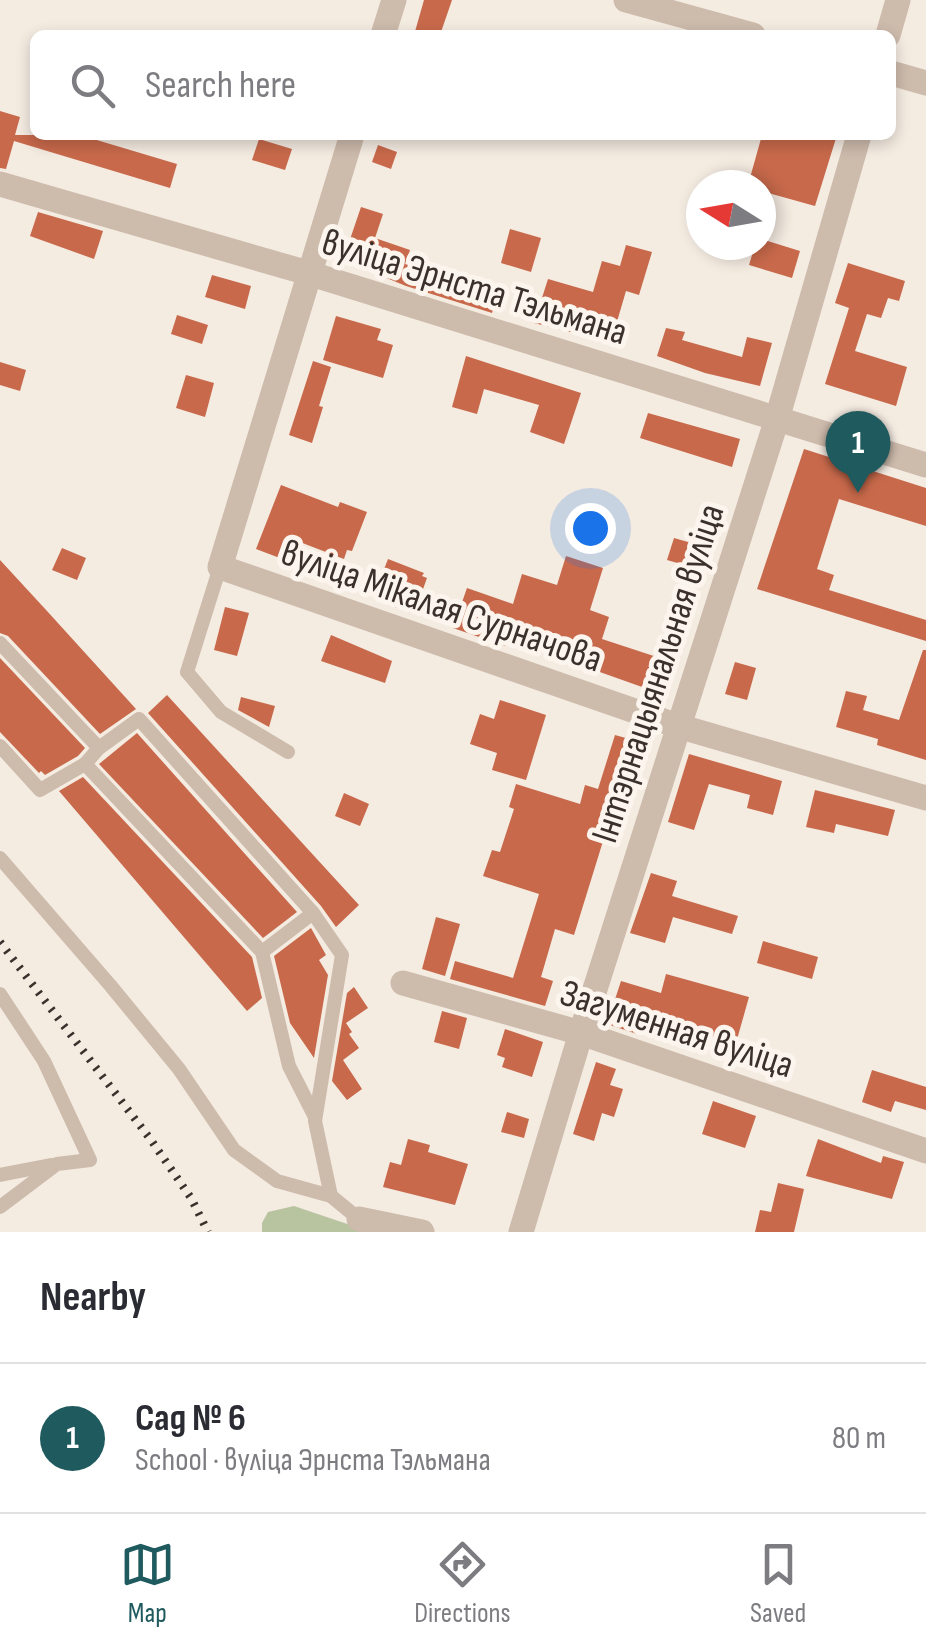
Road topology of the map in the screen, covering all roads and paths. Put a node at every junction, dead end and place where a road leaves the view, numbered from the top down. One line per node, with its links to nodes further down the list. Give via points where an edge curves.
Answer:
1 (394, 0): 4 (street)
2 (626, 0): 5 (street)
3 (898, 0): 6 (street)
4 (385, 30)
5 (735, 30)
6 (889, 30)
7 (896, 75): 8 (street)
8 (926, 84)
9 (350, 140): 12 (street)
10 (858, 140): 13 (street, Інтэрнацыянальная вуліца)
11 (0, 184): 12 (street, вуліца Эрнста Тэльмана)
12 (308, 274): 13 (street, вуліца Эрнста Тэльмана); 15 (street)
13 (777, 419): 14 (street, вуліца Эрнста Тэльмана); 17 (street, Інтэрнацыянальная вуліца)
14 (926, 466)
15 (220, 567): 17 (street, вуліца Мікалая Сурначова); 20 (lane, via 186,672 221,712)
16 (0, 643): 19 (lane)
17 (678, 726): 22 (street, вуліца Мікалая Сурначова); 28 (street, Інтэрнацыянальная вуліца)
18 (0, 746): 21 (lane, via 40,790)
19 (99, 748): 21 (lane); 24 (lane, via 139,719)
20 (288, 752)
21 (85, 764): 25 (lane)
22 (926, 798)
23 (0, 858): 33 (lane, via 167,1055 234,1150 277,1181)
24 (313, 914): 25 (lane); 29 (lane, via 342,954)
25 (262, 952): 29 (lane, via 288,1066)
26 (403, 984): 28 (street, Загуменная вуліца)
27 (0, 994): 31 (lane, via 44,1062 90,1160)
28 (581, 1033): 30 (street, Загуменная вуліца); 37 (street, Інтэрнацыянальная вуліца)
29 (316, 1118): 33 (lane)
30 (926, 1151)
31 (57, 1164): 32 (lane); 34 (lane)
32 (0, 1175)
33 (331, 1196): 35 (lane)
34 (0, 1207)
35 (360, 1220): 36 (street)
36 (422, 1232)
37 (521, 1232)

